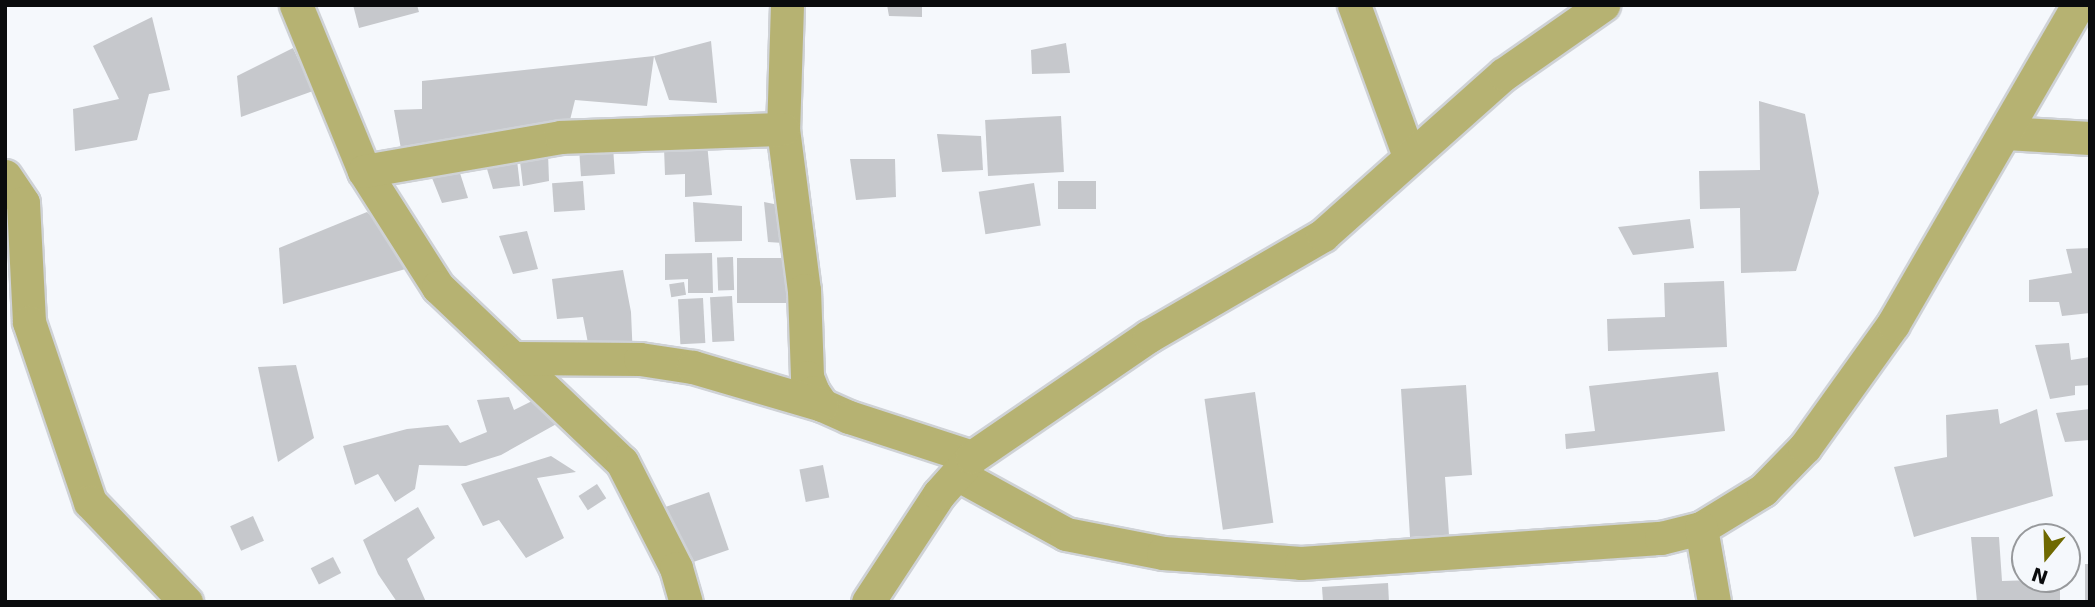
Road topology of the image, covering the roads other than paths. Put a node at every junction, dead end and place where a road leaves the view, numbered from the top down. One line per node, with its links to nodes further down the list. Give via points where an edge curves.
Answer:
1 (296, 5): 10 (street)
2 (787, 5): 6 (street)
3 (1354, 5): 9 (street)
4 (1603, 5): 9 (street, via 1504,74)
5 (2078, 5): 7 (street)
6 (783, 129): 10 (street, via 561,137); 13 (street, via 804,290 807,377)
7 (2006, 134): 8 (street); 15 (street, via 1893,324 1805,447 1763,490)
8 (2090, 138)
9 (1409, 156): 14 (street, via 1323,235 1149,336)
10 (364, 170): 12 (street, via 438,287)
11 (5, 176): 16 (street, via 23,203 29,322 90,502)
12 (515, 358): 13 (street, via 666,363); 17 (street, via 622,462 676,568)
13 (822, 405): 14 (street)
14 (965, 466): 15 (street, via 1066,534 1191,555 1301,563 1661,538); 18 (street)
15 (1701, 528): 19 (street)
16 (186, 602)
17 (686, 602)
18 (868, 602)
19 (1714, 602)

